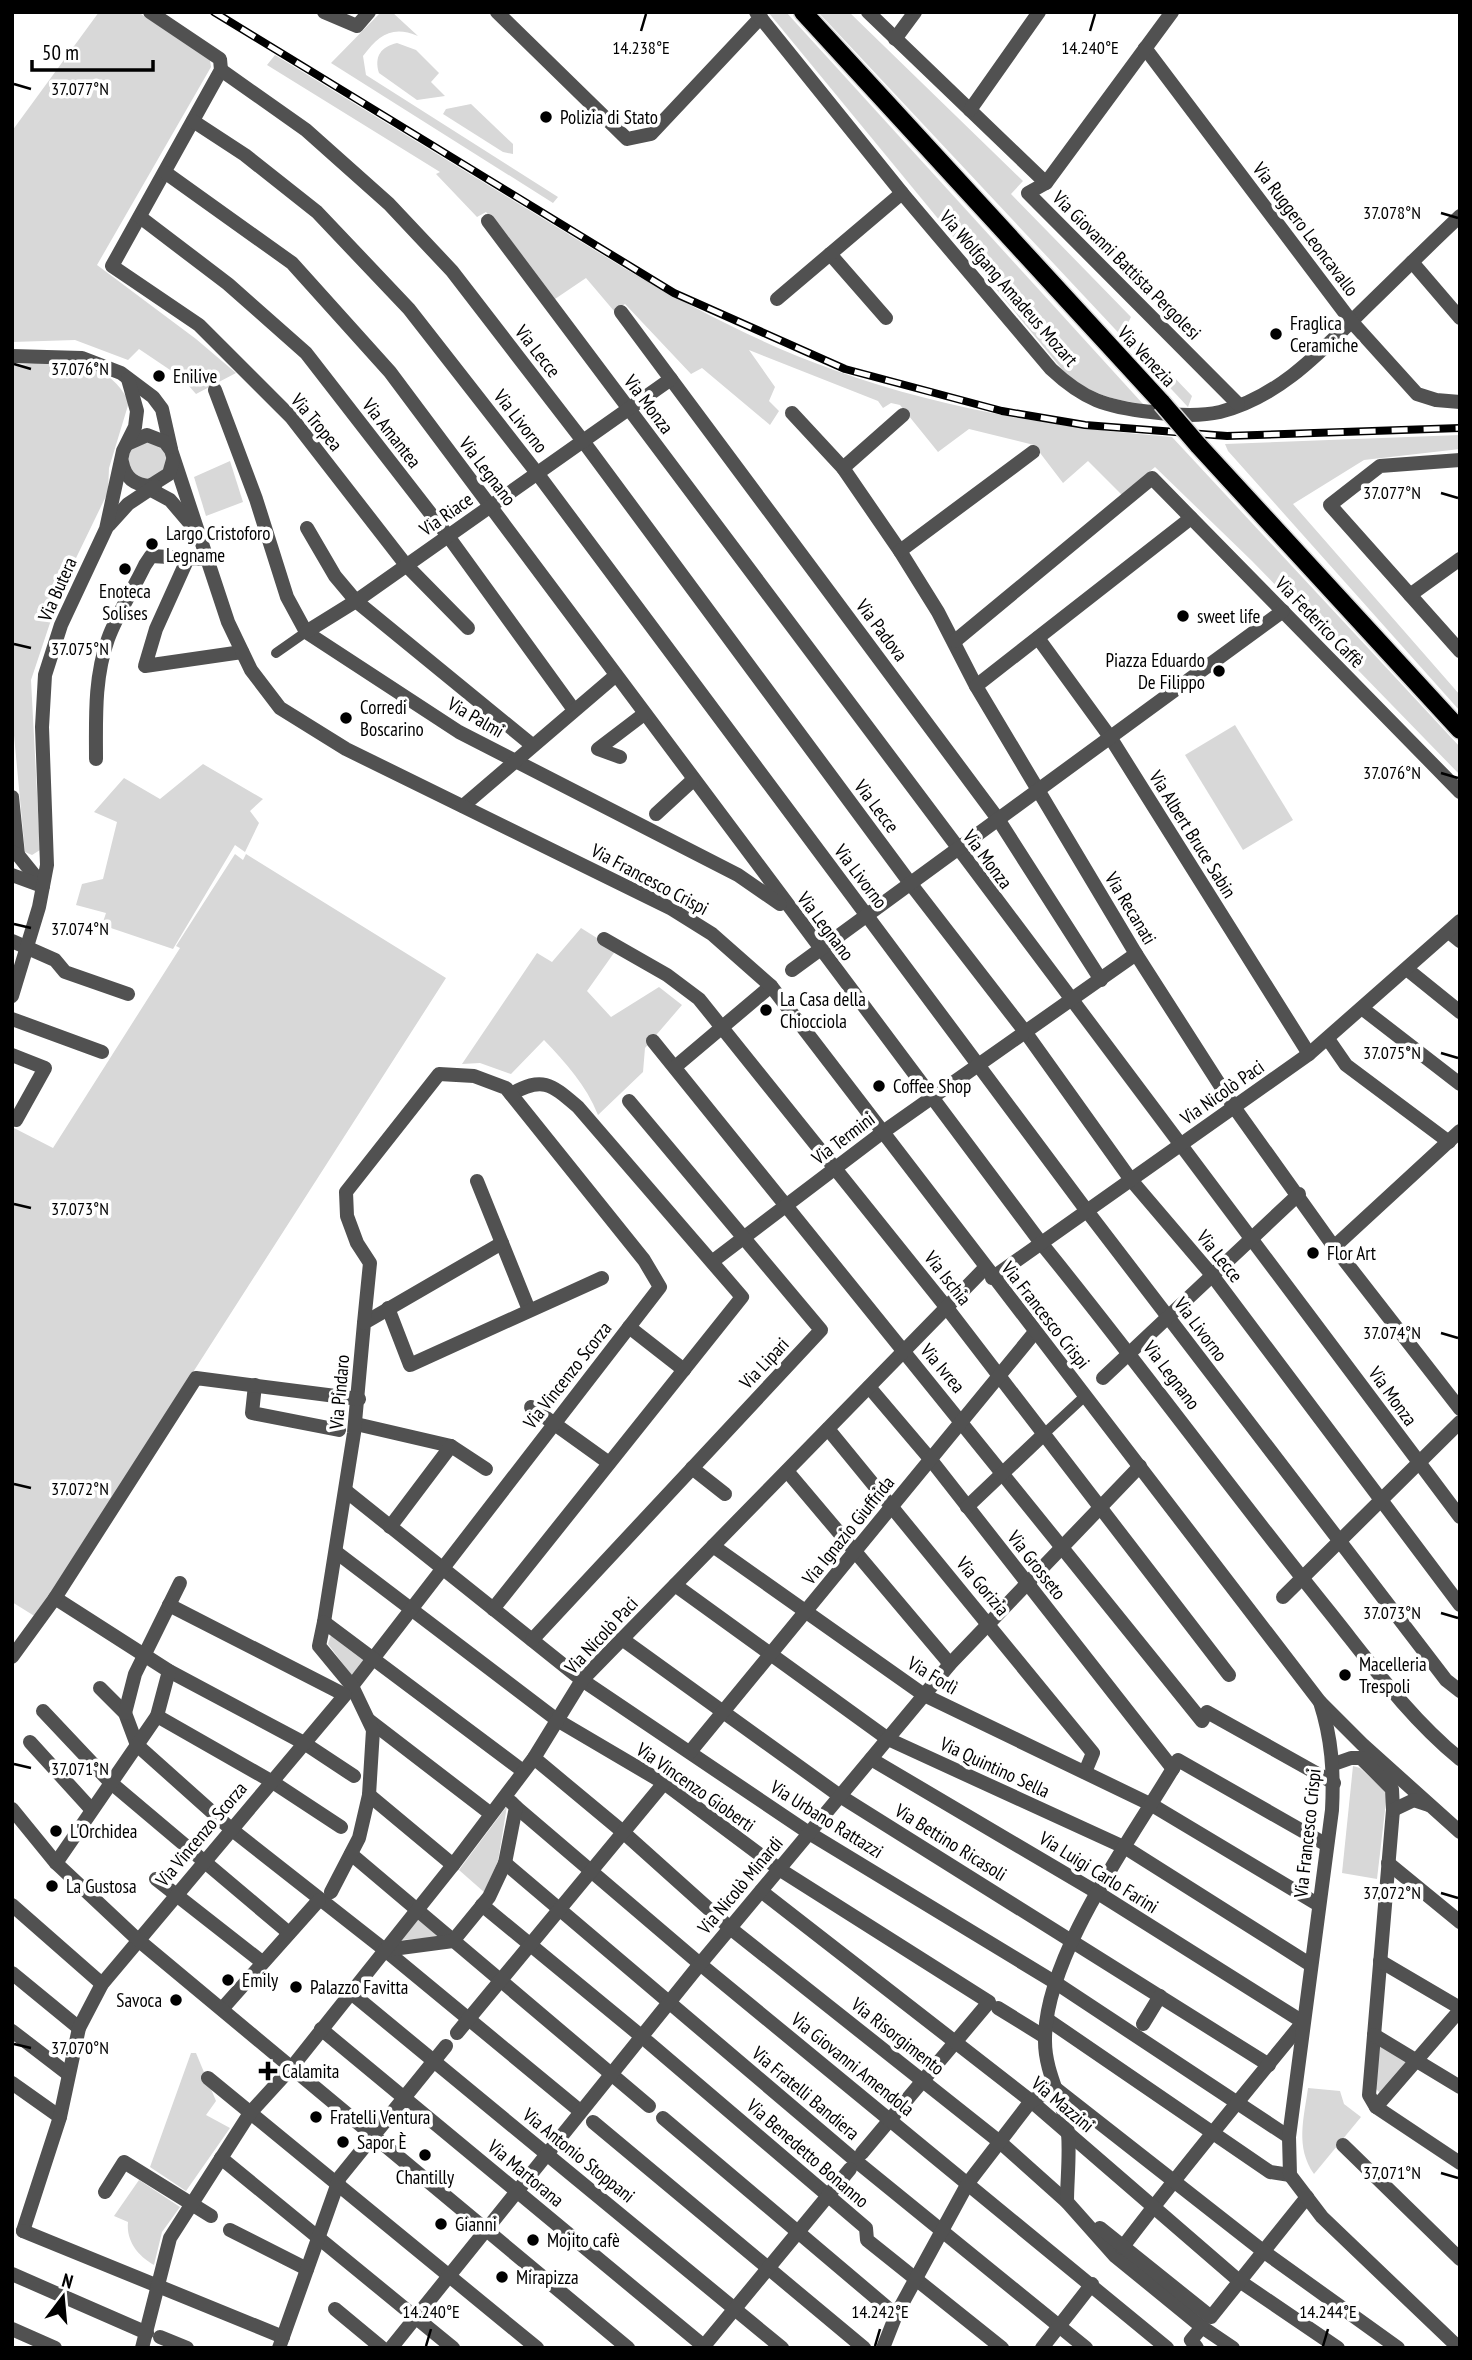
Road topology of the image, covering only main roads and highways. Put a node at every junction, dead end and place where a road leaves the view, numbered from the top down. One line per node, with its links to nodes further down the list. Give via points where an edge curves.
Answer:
1 (803, 12): 2 (main road, Via Venezia, bridge)
2 (1460, 730)

